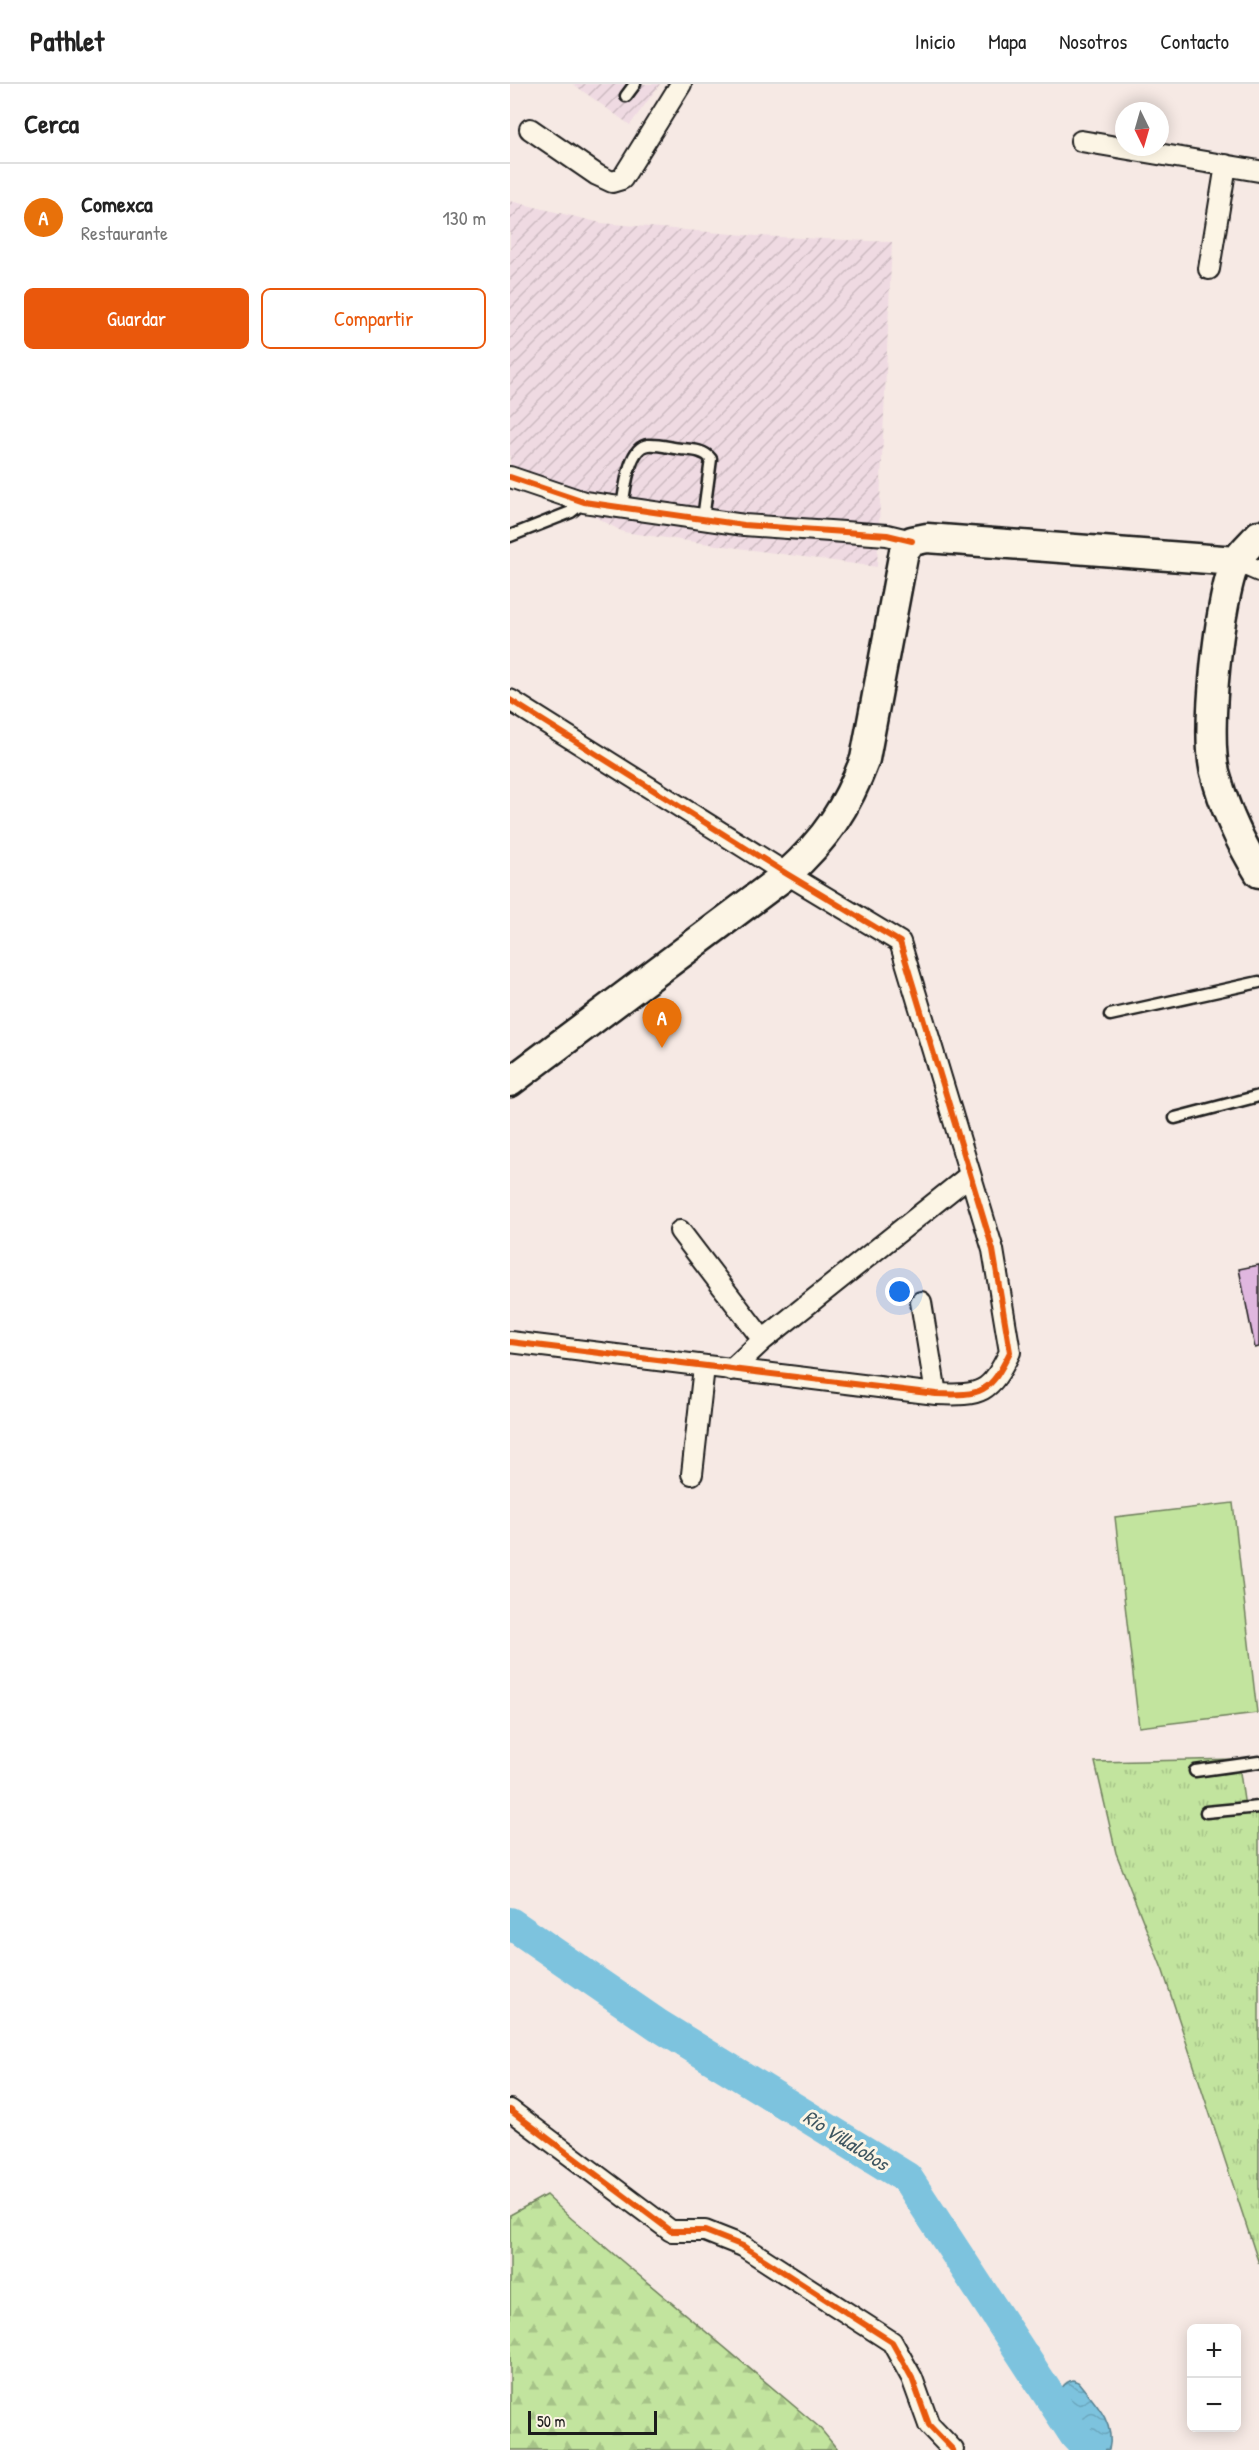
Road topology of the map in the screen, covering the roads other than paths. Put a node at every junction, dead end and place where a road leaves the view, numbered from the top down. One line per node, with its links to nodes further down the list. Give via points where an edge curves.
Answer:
1 (635, 84): 3 (lane)
2 (681, 84): 4 (street, via 622,179 612,182)
3 (626, 96)
4 (530, 129)
5 (1081, 141): 6 (street)
6 (1226, 165): 7 (street); 8 (street)
7 (1259, 171)
8 (1209, 269)
9 (510, 477): 10 (street)
10 (584, 502): 11 (street); 14 (lane, via 571,512)
11 (622, 507): 12 (street); 12 (lane, via 632,458 638,449 648,445 697,451 711,459)
12 (703, 519): 15 (street, via 887,535)
13 (1259, 535): 16 (main road)
14 (510, 536)
15 (912, 541): 16 (main road, via 927,538); 19 (main road, via 904,551 866,759 838,819)
16 (1247, 566): 18 (main road, via 1226,592 1211,745 1224,801)
17 (510, 700): 19 (street)
18 (1259, 873)
19 (787, 874): 22 (main road); 25 (street, via 900,942)
20 (1259, 982): 21 (lane)
21 (1110, 1015)
22 (510, 1082)
23 (1259, 1096): 24 (lane)
24 (1174, 1118)
25 (970, 1175): 28 (street); 32 (street, via 993,1250 1010,1352 989,1387 965,1396)
26 (680, 1231): 28 (street)
27 (921, 1302): 32 (street)
28 (763, 1340): 31 (street)
29 (510, 1342): 30 (street)
30 (704, 1367): 31 (street); 33 (street)
31 (731, 1370): 32 (street)
32 (936, 1394)
33 (692, 1474)
34 (1259, 1762): 35 (lane)
35 (1195, 1771)
36 (1259, 1807): 37 (lane)
37 (1206, 1812)
38 (510, 2110): 39 (street, via 671,2230 705,2231 743,2246 892,2342 912,2378 929,2425)
39 (954, 2450)

